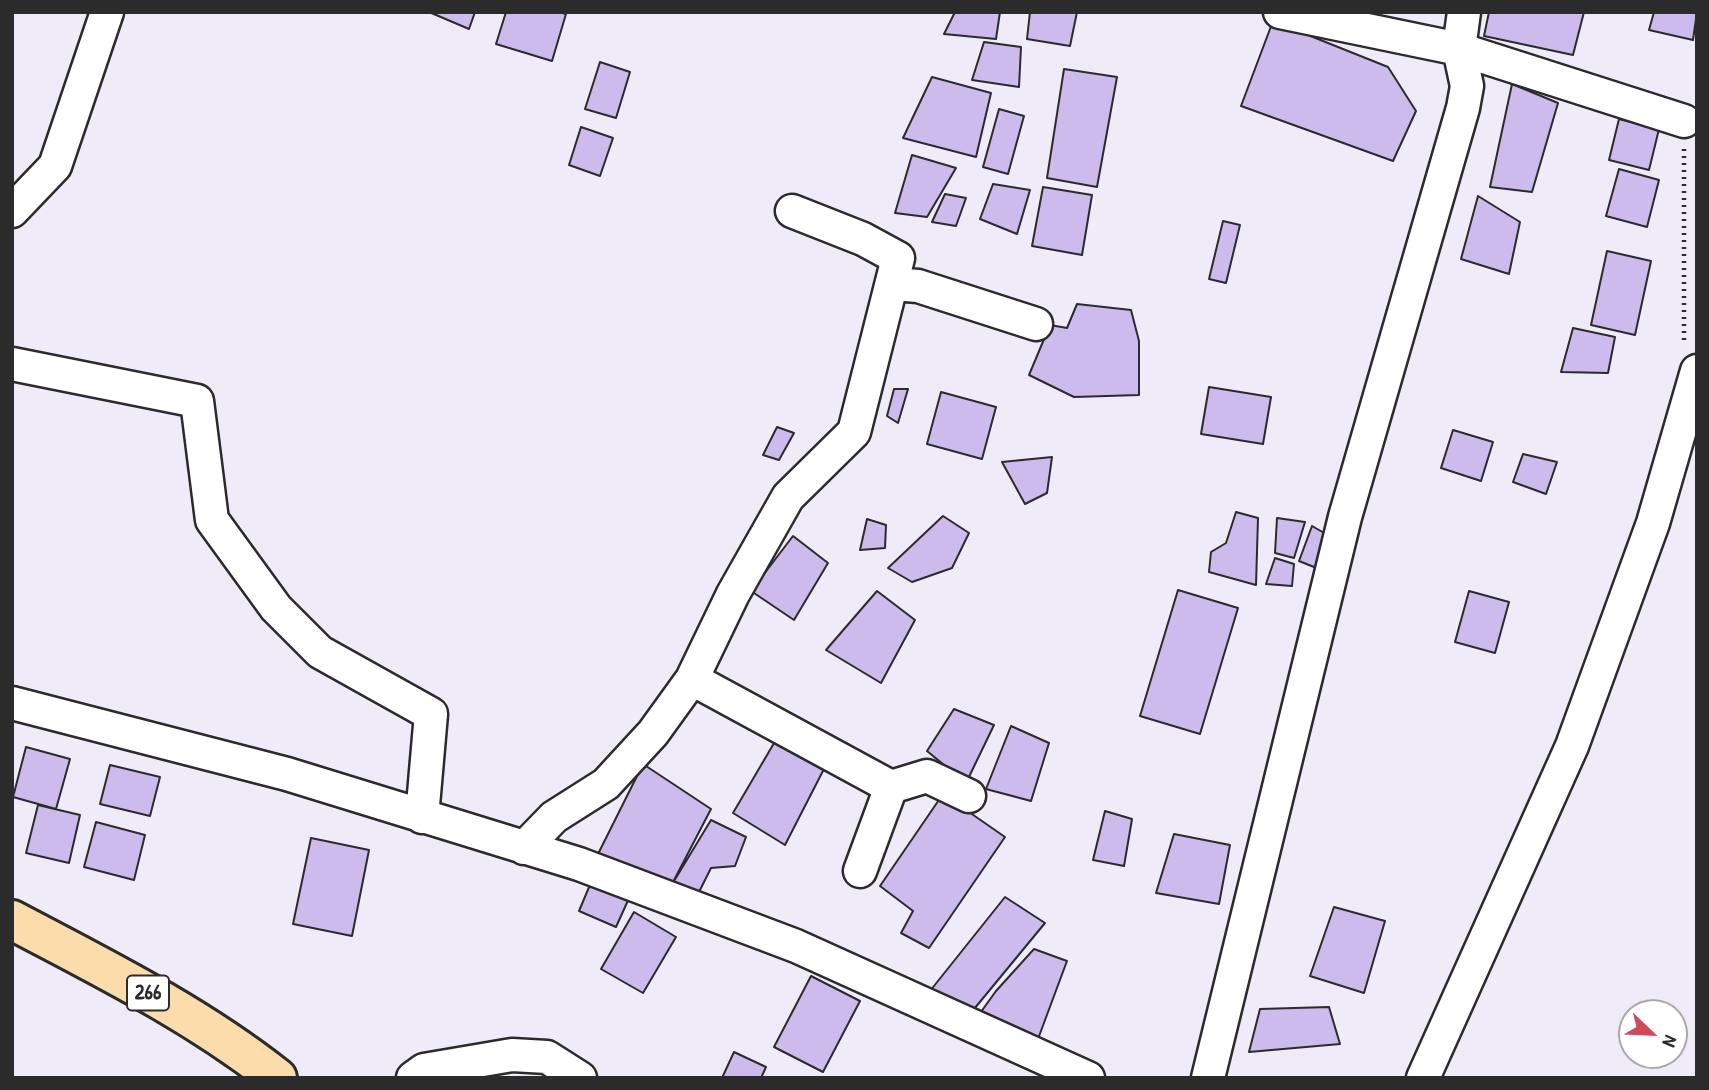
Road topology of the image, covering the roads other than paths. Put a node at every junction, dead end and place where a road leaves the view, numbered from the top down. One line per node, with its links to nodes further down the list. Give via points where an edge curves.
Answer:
1 (107, 12): 6 (street, via 55,166)
2 (1280, 12): 4 (street)
3 (1464, 12): 4 (street)
4 (1459, 50): 5 (street); 24 (street, via 1467,86 1463,108 1345,517)
5 (1684, 121)
6 (12, 211)
7 (792, 211): 8 (street, via 898,258)
8 (893, 285): 9 (street, via 918,286); 12 (street, via 854,432 788,497 733,593)
9 (1036, 324)
10 (1690, 362): 25 (street, via 1653,523 1572,746)
11 (12, 364): 16 (street, via 197,401 212,520 276,608 320,652 431,714)
12 (692, 679): 14 (street); 17 (street, via 653,733 606,784 554,817)
13 (12, 703): 16 (street, via 287,774)
14 (891, 787): 15 (street, via 927,776); 18 (street)
15 (969, 796)
16 (422, 817): 17 (street)
17 (524, 848): 23 (street, via 579,864 796,946)
18 (860, 871)
19 (12, 920): 20 (highway, 266, via 135,985 239,1048)
20 (277, 1078)
21 (413, 1078): 22 (street, via 424,1070 512,1055 547,1057)
22 (580, 1078)
23 (1088, 1078)
24 (1208, 1078)
25 (1423, 1078)

